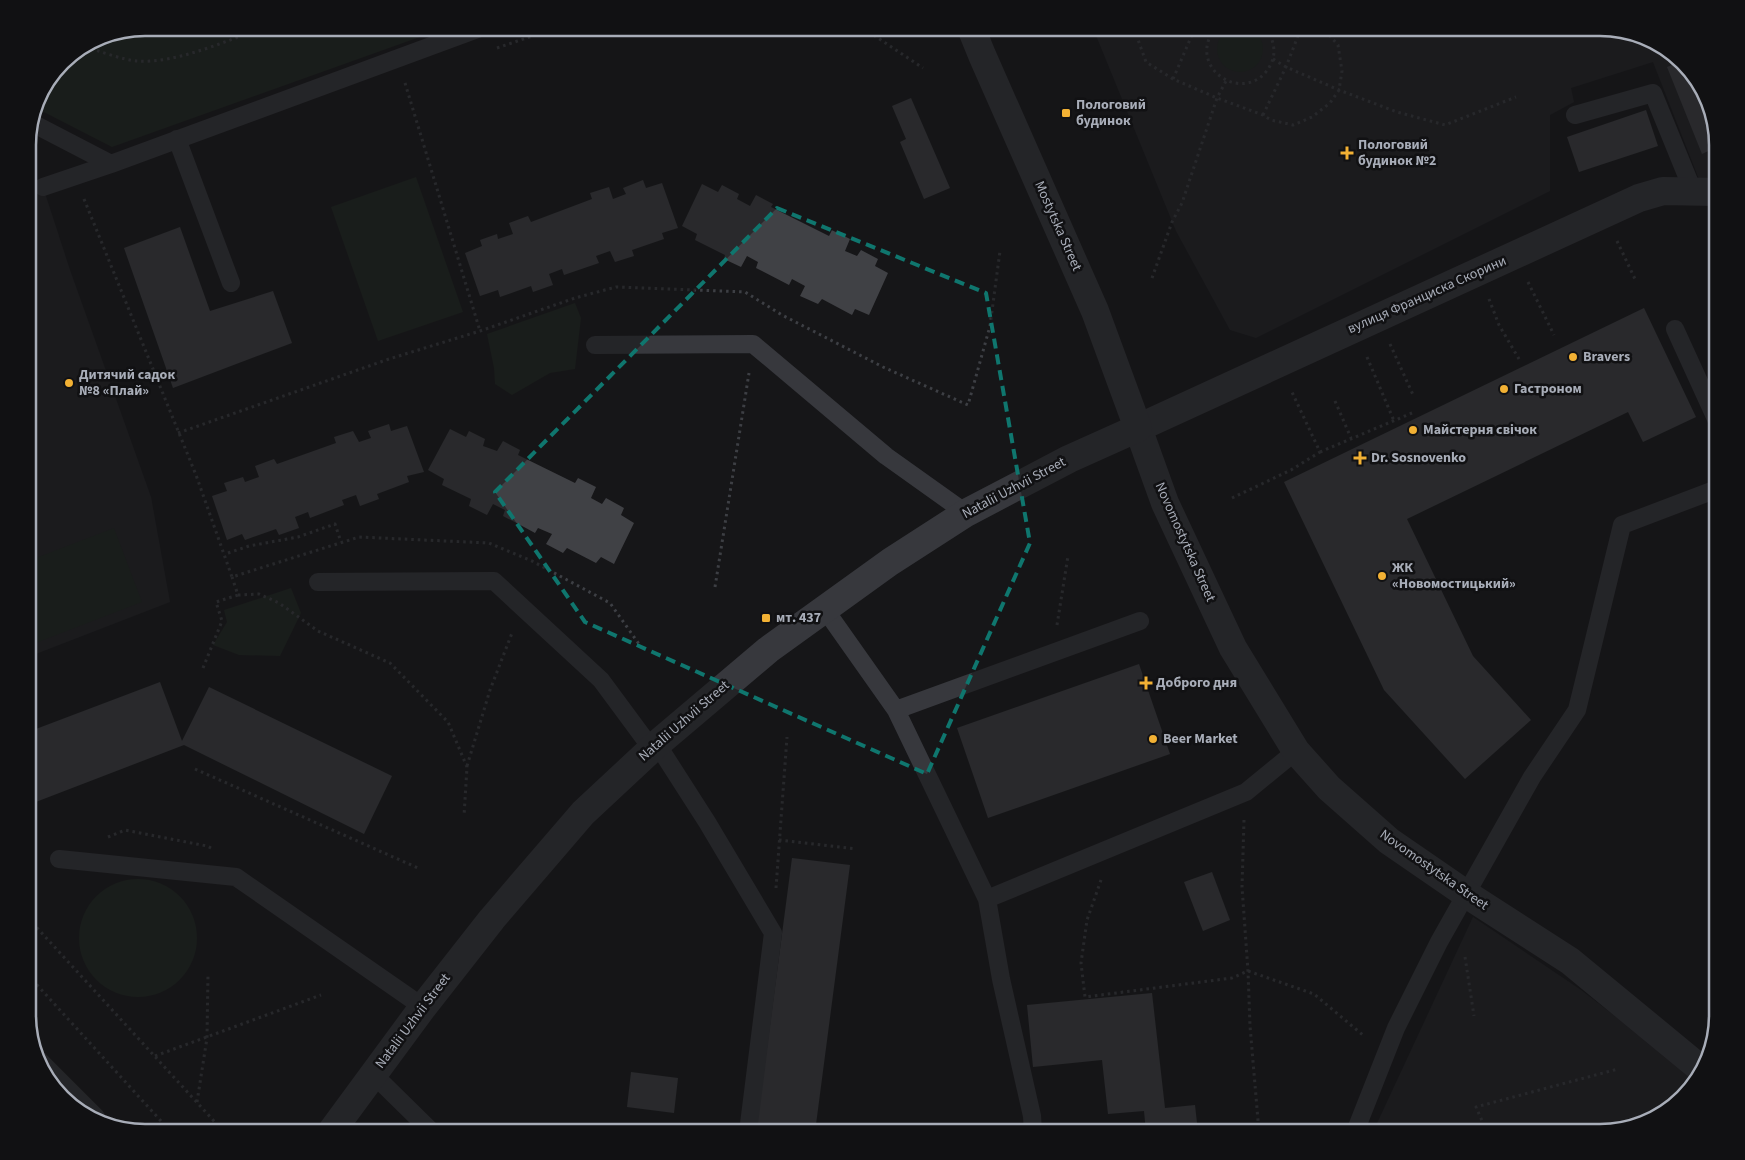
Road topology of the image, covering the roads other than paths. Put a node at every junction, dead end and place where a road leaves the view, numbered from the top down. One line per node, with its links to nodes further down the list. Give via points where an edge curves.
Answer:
1 (459, 36): 5 (lane)
2 (974, 36): 13 (street, Mostytska Street, via 1096,311)
3 (1576, 115): 8 (lane, via 1653,93)
4 (38, 126): 6 (lane)
5 (177, 139): 6 (lane); 9 (lane)
6 (111, 164): 7 (lane)
7 (42, 186)
8 (1709, 202): 13 (street, вулиця Франциска Скорини, via 1664,191 1639,198)
9 (231, 283)
10 (1675, 329): 12 (lane)
11 (595, 344): 15 (lane, via 753,344 886,456)
12 (1709, 401)
13 (1138, 428): 15 (street, Natalii Uzhvii Street, via 1068,459); 21 (street, Novomostytska Street, via 1165,503 1233,648)
14 (1709, 492): 23 (lane, via 1622,525 1577,710 1532,777)
15 (966, 513): 17 (street, Natalii Uzhvii Street)
16 (318, 582): 20 (lane, via 494,581 601,680)
17 (824, 608): 19 (lane); 20 (street, Natalii Uzhvii Street, via 719,690)
18 (1140, 621): 19 (lane)
19 (896, 710): 24 (lane)
20 (654, 746): 25 (street, Natalii Uzhvii Street, via 583,813 492,919); 30 (lane, via 707,822 773,933)
21 (1296, 751): 23 (street, Novomostytska Street, via 1329,788 1389,841); 24 (lane, via 1246,792)
22 (59, 860): 25 (lane, via 236,877)
23 (1466, 894): 26 (street, Novomostytska Street, via 1570,961); 32 (lane, via 1396,1028)
24 (987, 899): 31 (lane)
25 (423, 1007): 27 (street, Natalii Uzhvii Street)
26 (1696, 1065)
27 (373, 1074): 28 (street, Natalii Uzhvii Street); 29 (lane)
28 (337, 1124)
29 (424, 1124)
30 (749, 1124)
31 (1032, 1124)
32 (1358, 1124)

